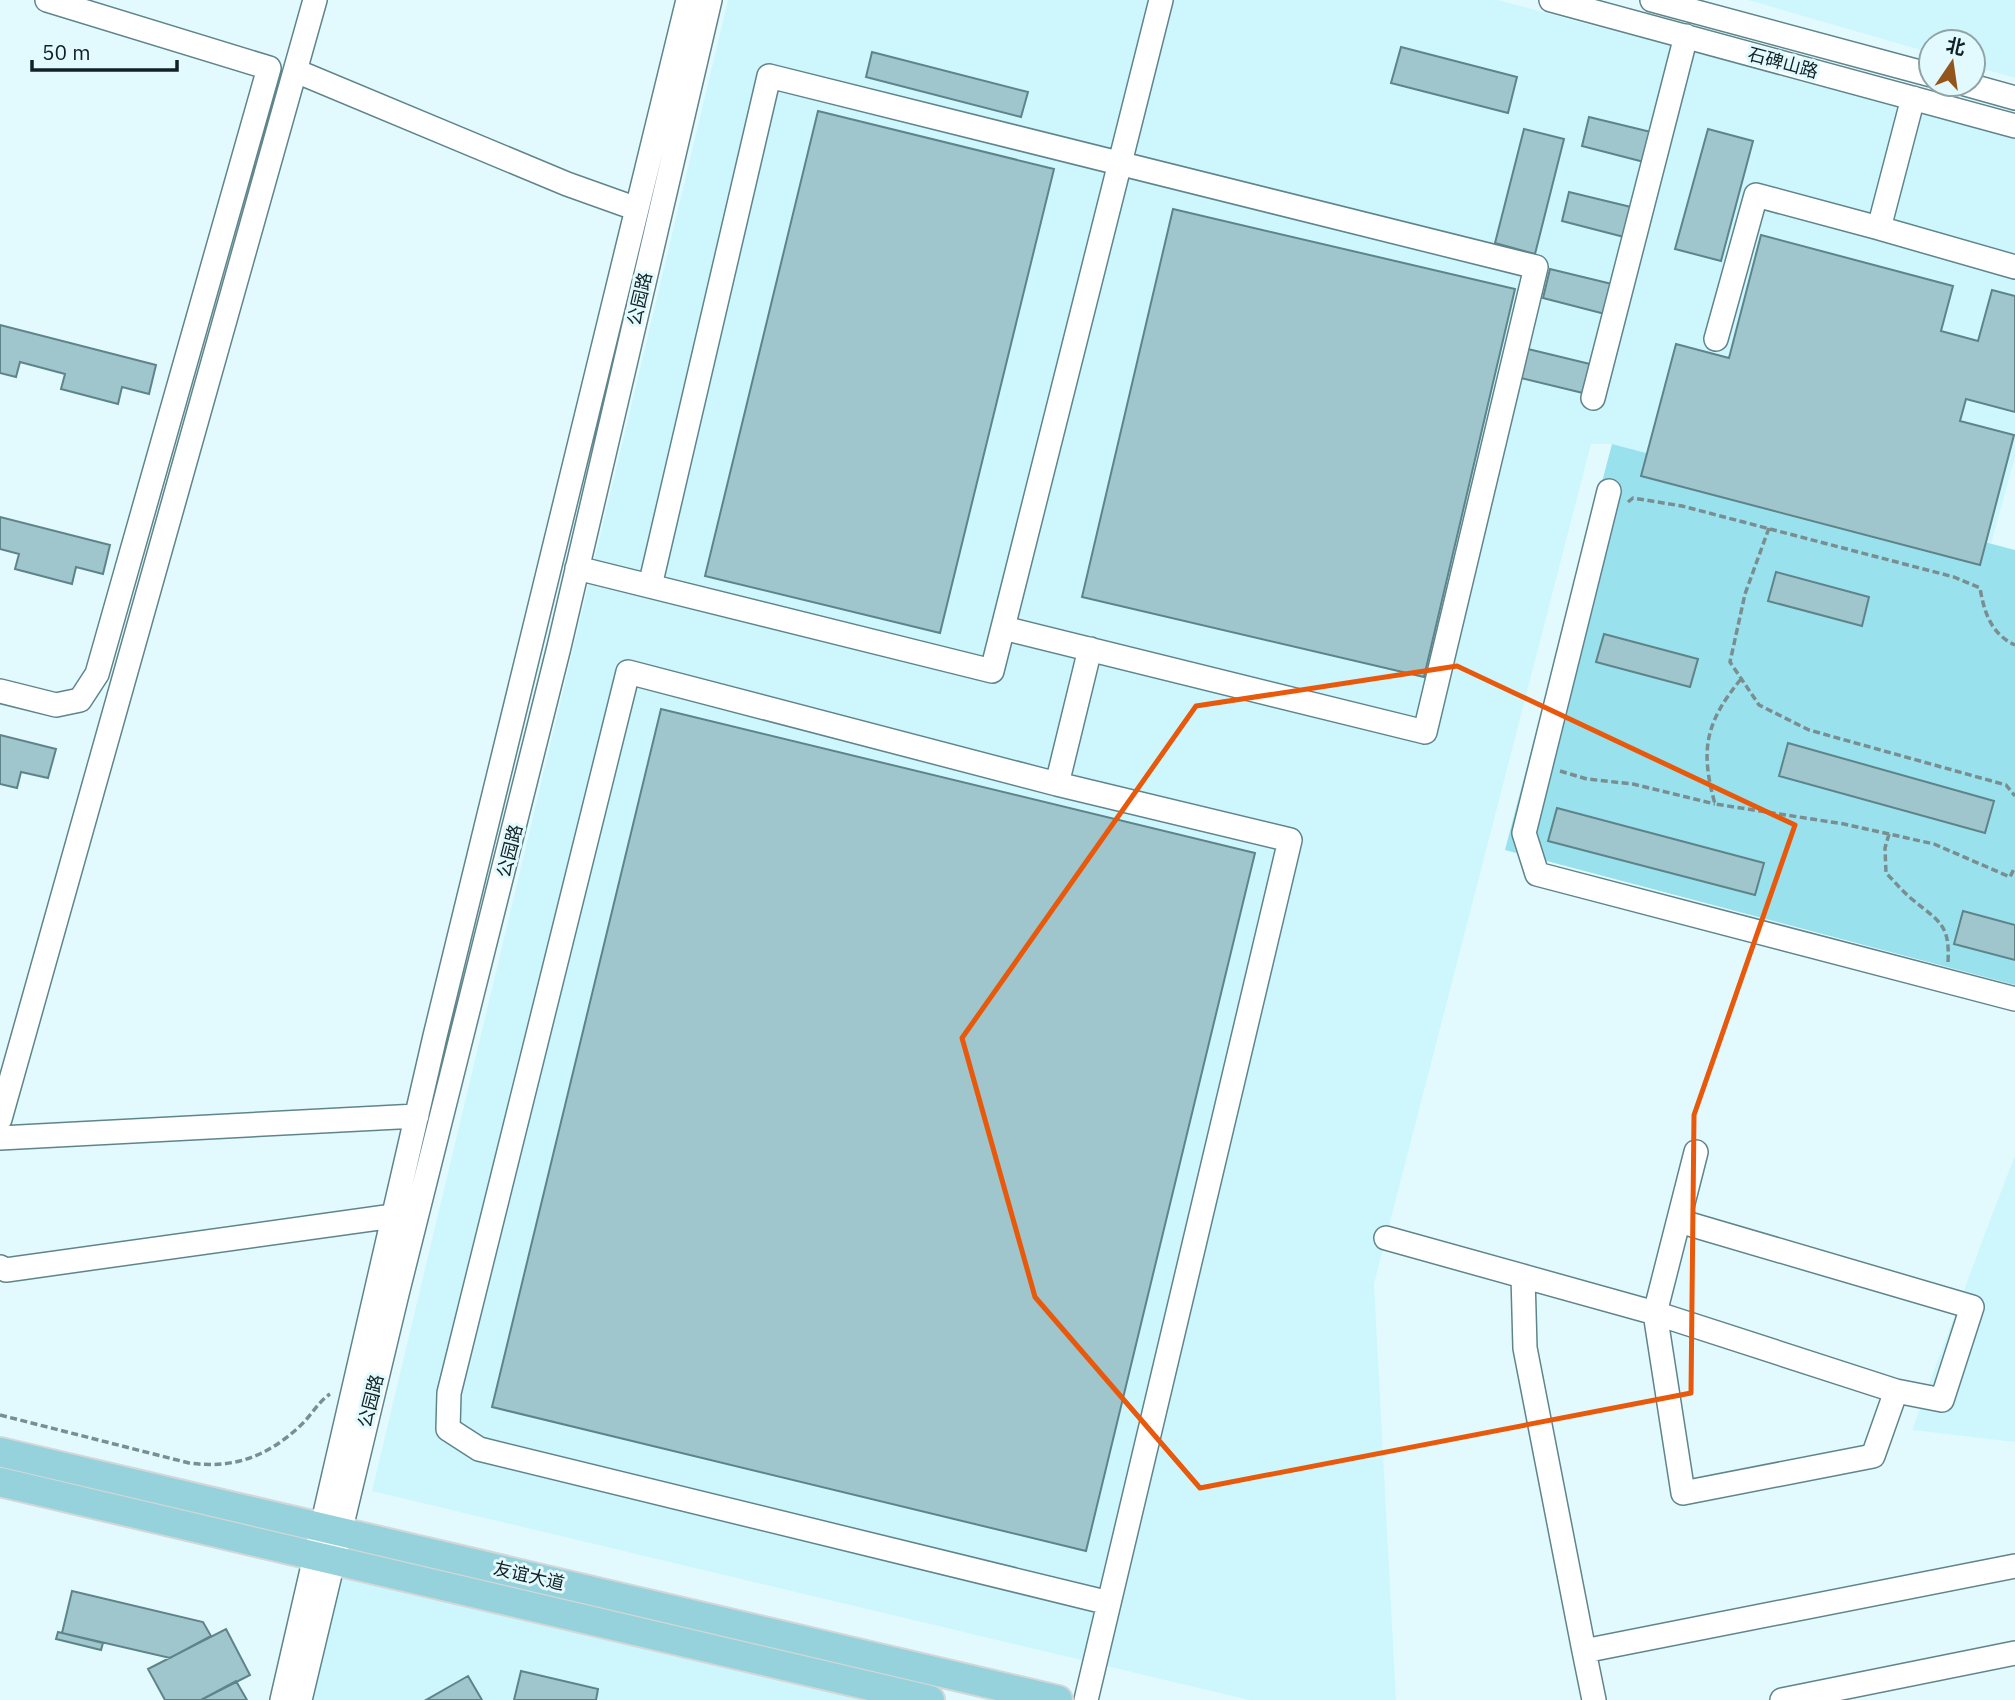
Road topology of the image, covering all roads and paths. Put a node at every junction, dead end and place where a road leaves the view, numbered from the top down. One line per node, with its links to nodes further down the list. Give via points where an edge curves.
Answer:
1 (47, 0): 29 (street, via 269,68 97,674 80,700 56,705)
2 (315, 0): 9 (street)
3 (688, 0): 16 (street)
4 (710, 0): 23 (street, 公园路)
5 (1161, 0): 15 (street)
6 (1551, 0): 8 (street, 石碑山路)
7 (1652, 0): 10 (street)
8 (1686, 37): 13 (street, 石碑山路); 20 (street)
9 (296, 71): 16 (street); 40 (street)
10 (1917, 71)
11 (1987, 90): 12 (street)
12 (2015, 97)
13 (1913, 98): 14 (street, 石碑山路); 17 (street)
14 (2015, 125)
15 (1120, 161): 24 (street, via 769,76); 25 (street); 27 (street, via 1536,267 1425,732)
16 (637, 209): 39 (street)
17 (1879, 228): 18 (street); 19 (street, via 1756,195)
18 (2015, 267)
19 (1716, 339)
20 (1593, 398)
21 (1617, 497): 22 (path, via 1682,506); 37 (street, via 1524,833 1537,874)
22 (1769, 528): 26 (path, via 1980,587 1984,615 2003,639); 28 (path, via 1745,594 1730,662)
23 (578, 568): 24 (street); 54 (street, 公园路, via 499,895)
24 (650, 586): 25 (street, via 992,671)
25 (1003, 628): 27 (street)
26 (2015, 645)
27 (1090, 649): 31 (street)
28 (1741, 679): 32 (path, via 1759,705 1809,730 2006,785); 33 (path, via 1710,730 1705,769)
29 (0, 691)
30 (1552, 767): 33 (path, via 1565,775 1633,784)
31 (1057, 784): 57 (street, via 1290,840); 57 (street, via 628,672 449,1393 449,1429 479,1449)
32 (2015, 796)
33 (1715, 804): 34 (path)
34 (1889, 834): 36 (path, via 1934,844); 37 (path, via 1886,873 1937,918 1949,937)
35 (2015, 867): 36 (path)
36 (2013, 877)
37 (1945, 981): 38 (street)
38 (2015, 999)
39 (417, 1116): 41 (street); 43 (street)
40 (0, 1119)
41 (0, 1138)
42 (1696, 1152): 44 (street)
43 (393, 1216): 46 (street, via 6,1270); 54 (street)
44 (1679, 1221): 48 (street); 49 (street, via 1972,1307 1942,1400)
45 (1386, 1238): 47 (street)
46 (0, 1267)
47 (1523, 1276): 48 (street); 58 (street, via 1525,1348)
48 (1655, 1313): 49 (street); 49 (street, via 1683,1493 1872,1456)
49 (1896, 1391)
50 (332, 1393): 51 (path, via 301,1426 271,1448 215,1467)
51 (0, 1415)
52 (0, 1452): 54 (main road, 友谊大道)
53 (0, 1482): 55 (main road, 友谊大道)
54 (331, 1530): 55 (street, 公园路); 63 (main road, 友谊大道)
55 (324, 1558): 60 (street); 61 (street, 公园路); 62 (main road, 友谊大道)
56 (2015, 1566): 58 (street)
57 (1109, 1603): 64 (street)
58 (1584, 1651): 65 (street)
59 (2015, 1653): 66 (street)
60 (282, 1700)
61 (300, 1700)
62 (930, 1700)
63 (1058, 1700)
64 (1086, 1700)
65 (1594, 1700)
66 (1782, 1700)

